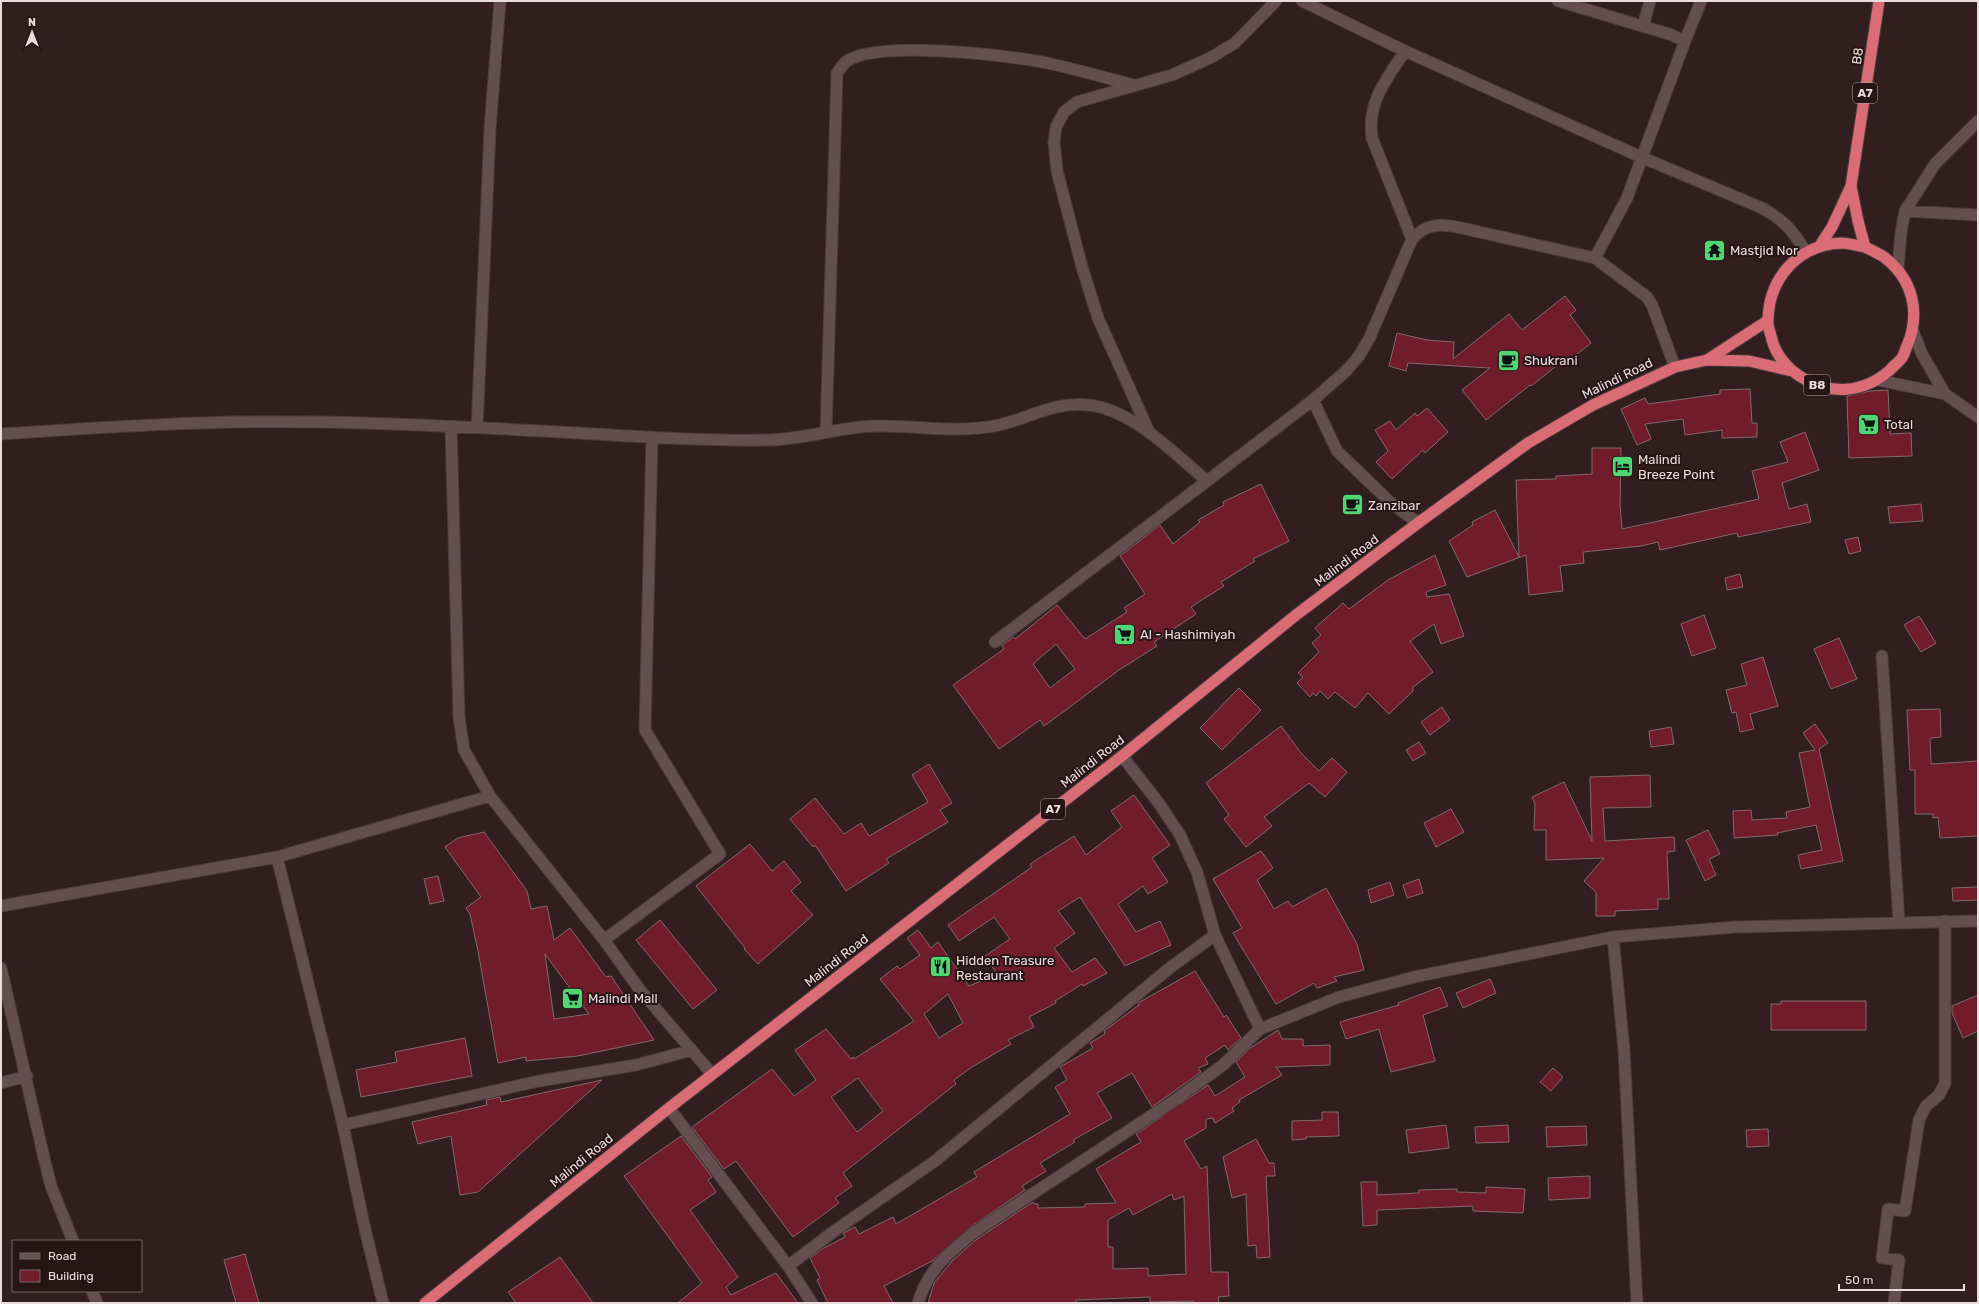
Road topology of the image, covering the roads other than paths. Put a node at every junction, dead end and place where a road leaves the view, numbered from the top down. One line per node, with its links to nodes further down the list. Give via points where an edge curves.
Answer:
1 (500, 1): 33 (street, via 490,129)
2 (1276, 1): 11 (street, via 1235,43 1210,58 1172,75)
3 (1558, 1): 8 (street)
4 (1650, 1): 8 (street)
5 (1701, 1): 9 (street)
6 (1879, 1): 14 (highway, B8 / A7)
7 (1308, 2): 10 (street)
8 (1643, 26): 9 (street)
9 (1685, 41): 13 (street)
10 (1405, 51): 13 (street); 17 (street, via 1379,91 1370,124 1372,138)
11 (1133, 85): 34 (street, via 1042,62 960,53 917,50 871,52 846,62 837,73); 35 (street, via 1077,102 1064,112 1056,127 1054,142 1056,171 1098,318)
12 (1978, 122): 15 (street, via 1935,164)
13 (1642, 157): 20 (street, via 1776,216 1790,227); 21 (street, via 1627,198)
14 (1852, 186): 18 (highway, A7); 19 (highway, A7)
15 (1904, 211): 16 (street); 22 (street)
16 (1978, 215)
17 (1412, 239): 21 (street, via 1420,230 1433,225 1446,225); 30 (street, via 1359,356)
18 (1819, 247): 19 (highway, B8, via 1842,243); 20 (highway, B8)
19 (1865, 247): 22 (highway, B8, via 1883,256)
20 (1806, 252): 23 (highway, B8, via 1784,270 1771,294)
21 (1595, 258): 26 (street, via 1647,296)
22 (1898, 270): 24 (highway, B8, via 1909,288 1914,309)
23 (1767, 321): 25 (highway, Malindi Road / A7); 27 (highway, B8, via 1774,349)
24 (1913, 330): 28 (highway, B8, via 1901,359); 29 (street, via 1922,354)
25 (1707, 360): 26 (highway, Malindi Road / A7); 27 (highway, Malindi Road / A7, via 1749,362)
26 (1674, 367): 39 (highway, Malindi Road / A7, via 1560,423 1528,443)
27 (1792, 371): 28 (highway, B8, via 1811,384 1833,390 1856,388)
28 (1878, 380): 29 (street)
29 (1945, 394): 31 (street)
30 (1313, 400): 38 (street); 39 (street, via 1336,451 1391,503)
31 (1978, 417)
32 (451, 427): 33 (street); 36 (street, via 316,422 188,424); 43 (street, via 459,717 464,750)
33 (477, 428): 37 (street)
34 (826, 432): 35 (street, via 873,426 970,429 1000,425 1046,409 1088,405 1104,408); 37 (street, via 805,438 774,440)
35 (1149, 432): 38 (street)
36 (1, 434)
37 (652, 438): 51 (street, via 645,730 720,854)
38 (1207, 481): 40 (street)
39 (1418, 523): 42 (highway, Malindi Road / A7, via 1296,615)
40 (995, 642)
41 (1882, 656): 48 (street)
42 (1122, 756): 49 (street, via 1180,835 1196,872); 55 (highway, Malindi Road / A7)
43 (490, 796): 44 (street); 51 (street)
44 (278, 857): 45 (street); 59 (street)
45 (1, 906)
46 (1944, 921): 47 (street); 48 (street); 69 (street, via 1944,1083 1939,1095 1926,1106 1919,1120 1905,1211 1888,1209 1882,1258 1899,1260)
47 (1978, 921)
48 (1899, 922): 50 (street, via 1736,927)
49 (1215, 935): 53 (street); 61 (street, via 1171,967 935,1161)
50 (1613, 936): 53 (street, via 1414,977 1339,997); 68 (street, via 1624,1050)
51 (604, 940): 54 (street, via 640,990)
52 (1, 968): 56 (street)
53 (1260, 1029): 67 (street, via 1223,1065 1175,1100 973,1233 932,1270)
54 (692, 1050): 55 (street); 59 (street, via 636,1065 539,1081)
55 (712, 1074): 58 (highway, Malindi Road / A7)
56 (27, 1076): 57 (street); 60 (street, via 37,1132 51,1186)
57 (1, 1083)
58 (668, 1108): 61 (street); 65 (highway, Malindi Road / A7)
59 (343, 1125): 64 (street)
60 (72, 1240)
61 (788, 1266): 66 (street)
62 (92, 1292): 63 (street)
63 (97, 1303)
64 (383, 1303)
65 (426, 1303)
66 (812, 1303)
67 (918, 1303)
68 (1637, 1303)
69 (1894, 1303)

